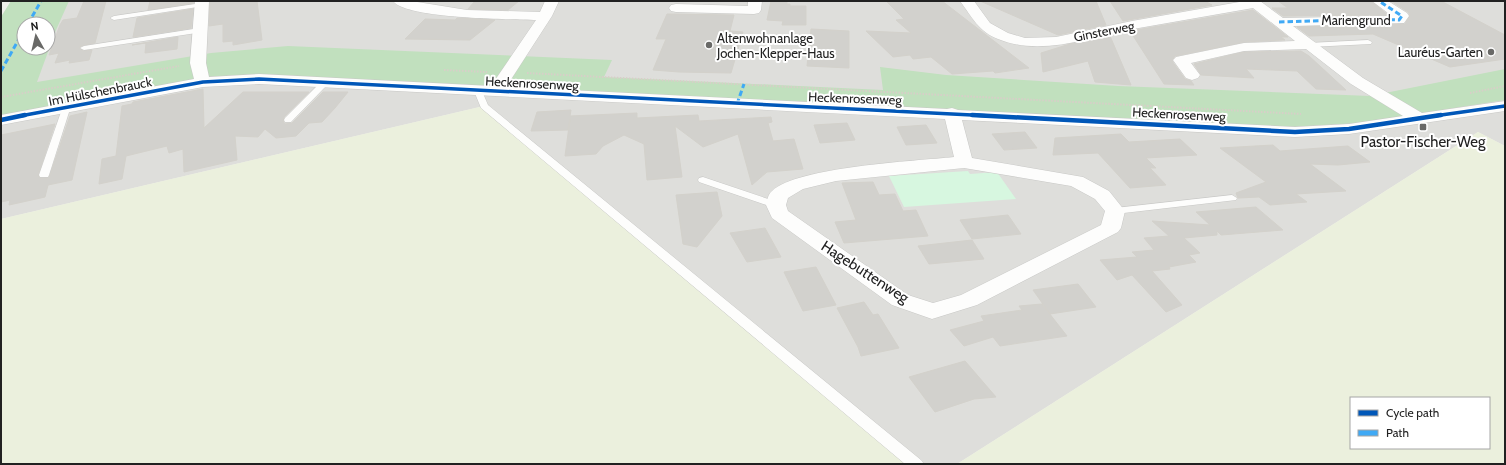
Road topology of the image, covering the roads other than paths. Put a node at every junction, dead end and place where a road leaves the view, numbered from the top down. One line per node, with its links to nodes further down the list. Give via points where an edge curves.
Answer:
1 (400, 1): 9 (street, via 411,6 467,14)
2 (552, 1): 9 (street)
3 (755, 1): 8 (street, via 754,10)
4 (967, 1): 6 (street, Ginsterweg, via 984,26 1003,36 1025,42 1056,41)
5 (1379, 1): 11 (street, Mariengrund, via 1402,16 1399,20)
6 (1253, 2): 11 (street)
7 (202, 3): 10 (lane); 12 (street)
8 (676, 8)
9 (545, 16): 20 (street)
10 (114, 18)
11 (1279, 22): 14 (street)
12 (200, 30): 15 (lane); 17 (street, via 198,63)
13 (1368, 42): 14 (lane)
14 (1309, 45): 16 (street, via 1244,47 1181,60); 24 (street, via 1357,81)
15 (84, 48)
16 (1192, 75)
17 (203, 82): 18 (street, Heckenrosenweg, via 259,79); 22 (street, Im Hülschenbrauck)
18 (326, 82): 19 (street, Heckenrosenweg); 26 (lane)
19 (478, 91): 20 (street, Heckenrosenweg); 33 (lane, via 484,106)
20 (495, 92): 23 (street, Heckenrosenweg)
21 (1505, 106): 24 (street, Heckenrosenweg)
22 (66, 109): 25 (street, Im Hülschenbrauck); 28 (lane, Im Hülschenbrauck)
23 (952, 113): 24 (street, Heckenrosenweg, via 1295,132 1349,129); 27 (street)
24 (1420, 119)
25 (1, 120)
26 (288, 120)
27 (964, 162): 31 (street, via 836,175 796,185 779,195); 32 (street, via 1076,181 1102,195)
28 (44, 175)
29 (703, 180): 31 (lane)
30 (1232, 198): 32 (lane)
31 (776, 205): 32 (street, Hagebuttenweg, via 779,214 900,300 932,311 969,300 1111,228)
32 (1115, 211)
33 (916, 464)

